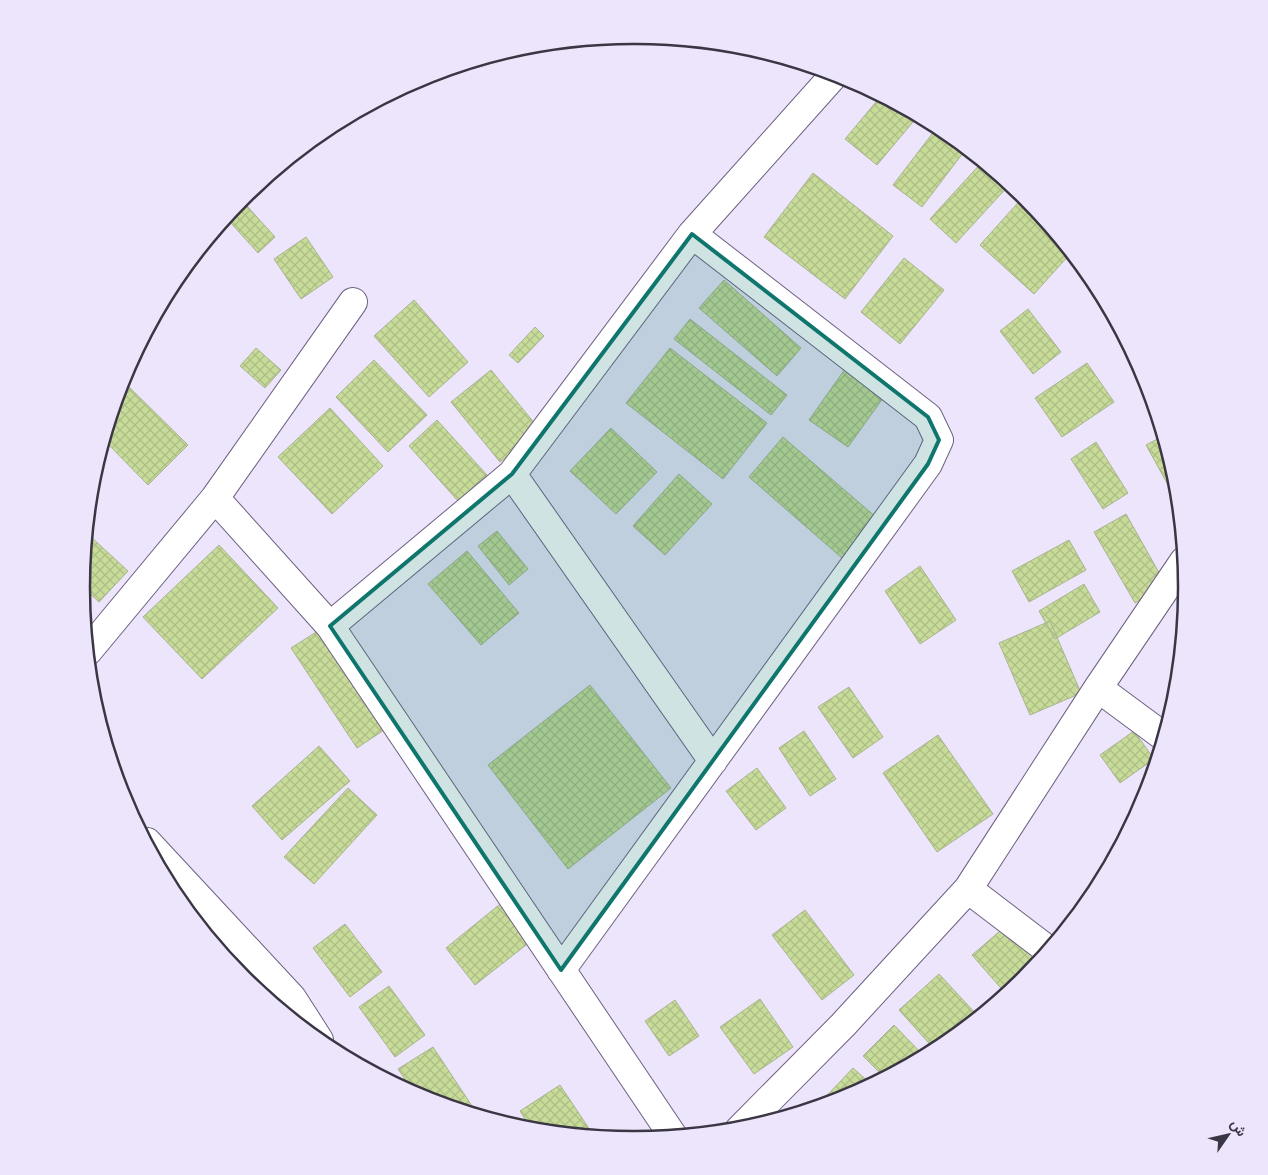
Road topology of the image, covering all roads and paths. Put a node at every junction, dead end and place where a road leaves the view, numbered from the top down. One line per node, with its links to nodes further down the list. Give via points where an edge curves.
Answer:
1 (829, 80): 2 (street)
2 (692, 234): 4 (street); 11 (street, via 928,417 939,440 928,464)
3 (353, 302): 5 (street)
4 (512, 474): 7 (street); 11 (street)
5 (216, 498): 7 (street); 8 (street)
6 (1178, 571): 9 (street)
7 (330, 626): 15 (street)
8 (93, 644)
9 (1098, 688): 10 (street); 13 (street)
10 (1158, 732)
11 (713, 761): 15 (street)
12 (163, 860): 16 (street, via 292,998)
13 (968, 889): 14 (street); 17 (street, via 843,1025)
14 (1043, 946)
15 (561, 970): 18 (street)
16 (308, 1022)
17 (750, 1119)
18 (669, 1130)

